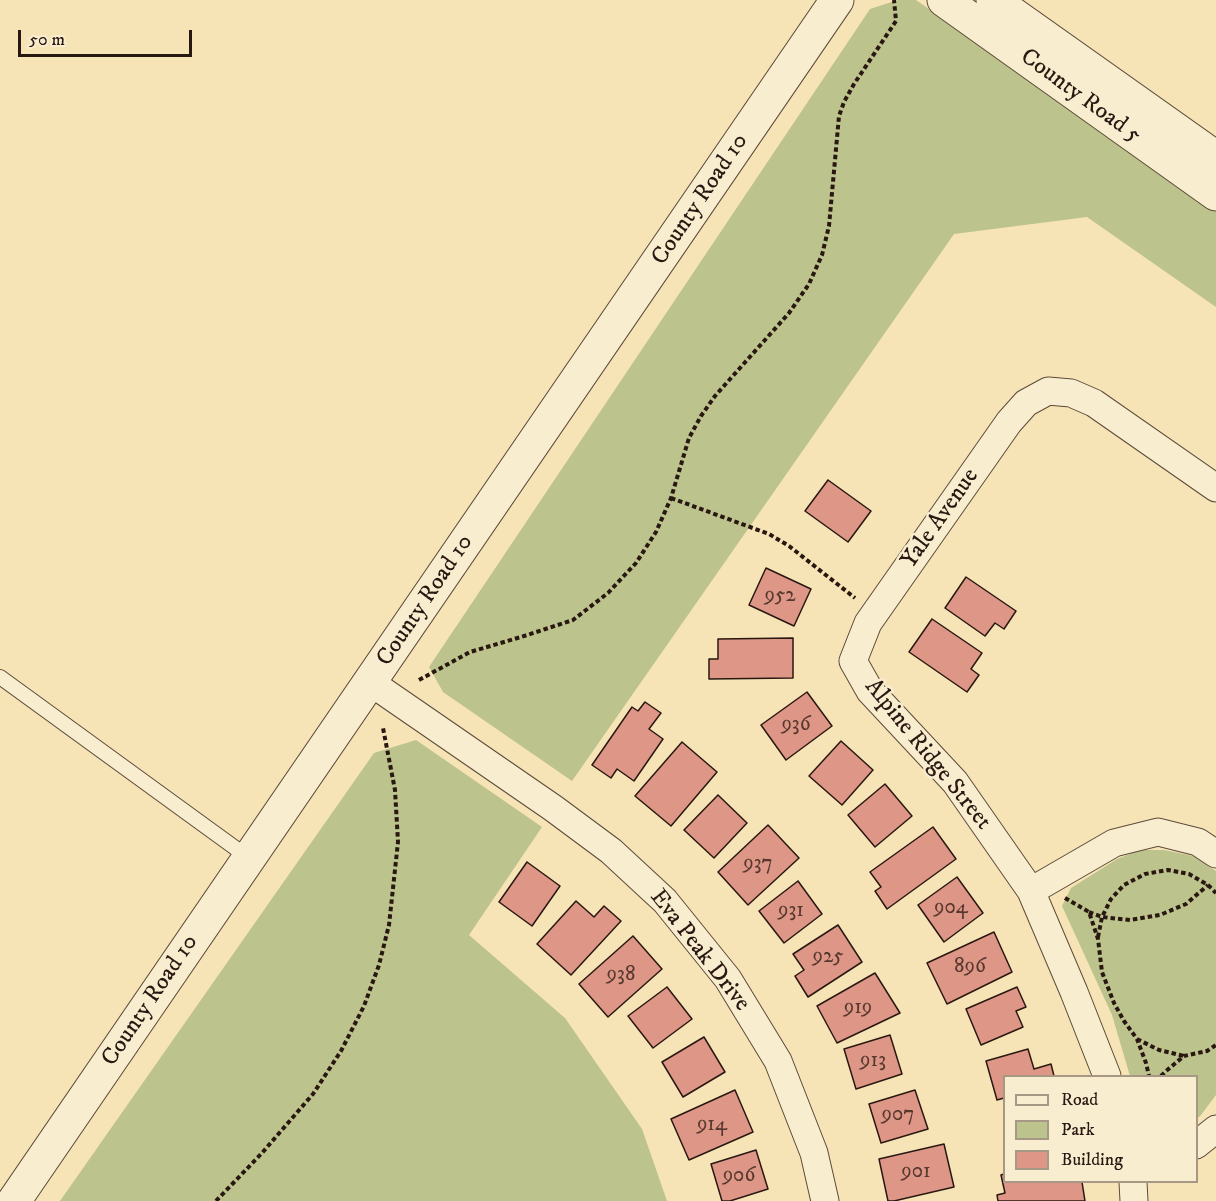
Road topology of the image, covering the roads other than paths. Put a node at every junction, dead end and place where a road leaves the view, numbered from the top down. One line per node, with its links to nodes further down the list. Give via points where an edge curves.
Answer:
1 (837, 0): 9 (street, County Road 10)
2 (944, 0): 5 (street, County Road 5)
3 (993, 0): 4 (street, County Road 5)
4 (1216, 158)
5 (1216, 194)
6 (1216, 488): 7 (street, Yale Avenue, via 1094,403 1071,393 1048,391 1026,403 1009,422 868,623)
7 (853, 661): 12 (street, Alpine Ridge Street, via 870,691 955,782)
8 (0, 677): 11 (lane)
9 (370, 682): 11 (street, County Road 10); 18 (street, Eva Peak Drive, via 611,851 665,901 728,980 778,1061 814,1153)
10 (1216, 854): 12 (street, via 1198,842 1158,832 1114,843)
11 (249, 858): 17 (street, County Road 10)
12 (1031, 891): 13 (street, Alpine Ridge Street)
13 (1106, 1075)
14 (1216, 1129): 15 (street)
15 (1198, 1144)
16 (1133, 1183): 19 (street)
17 (14, 1201)
18 (825, 1201)
19 (1134, 1201)

